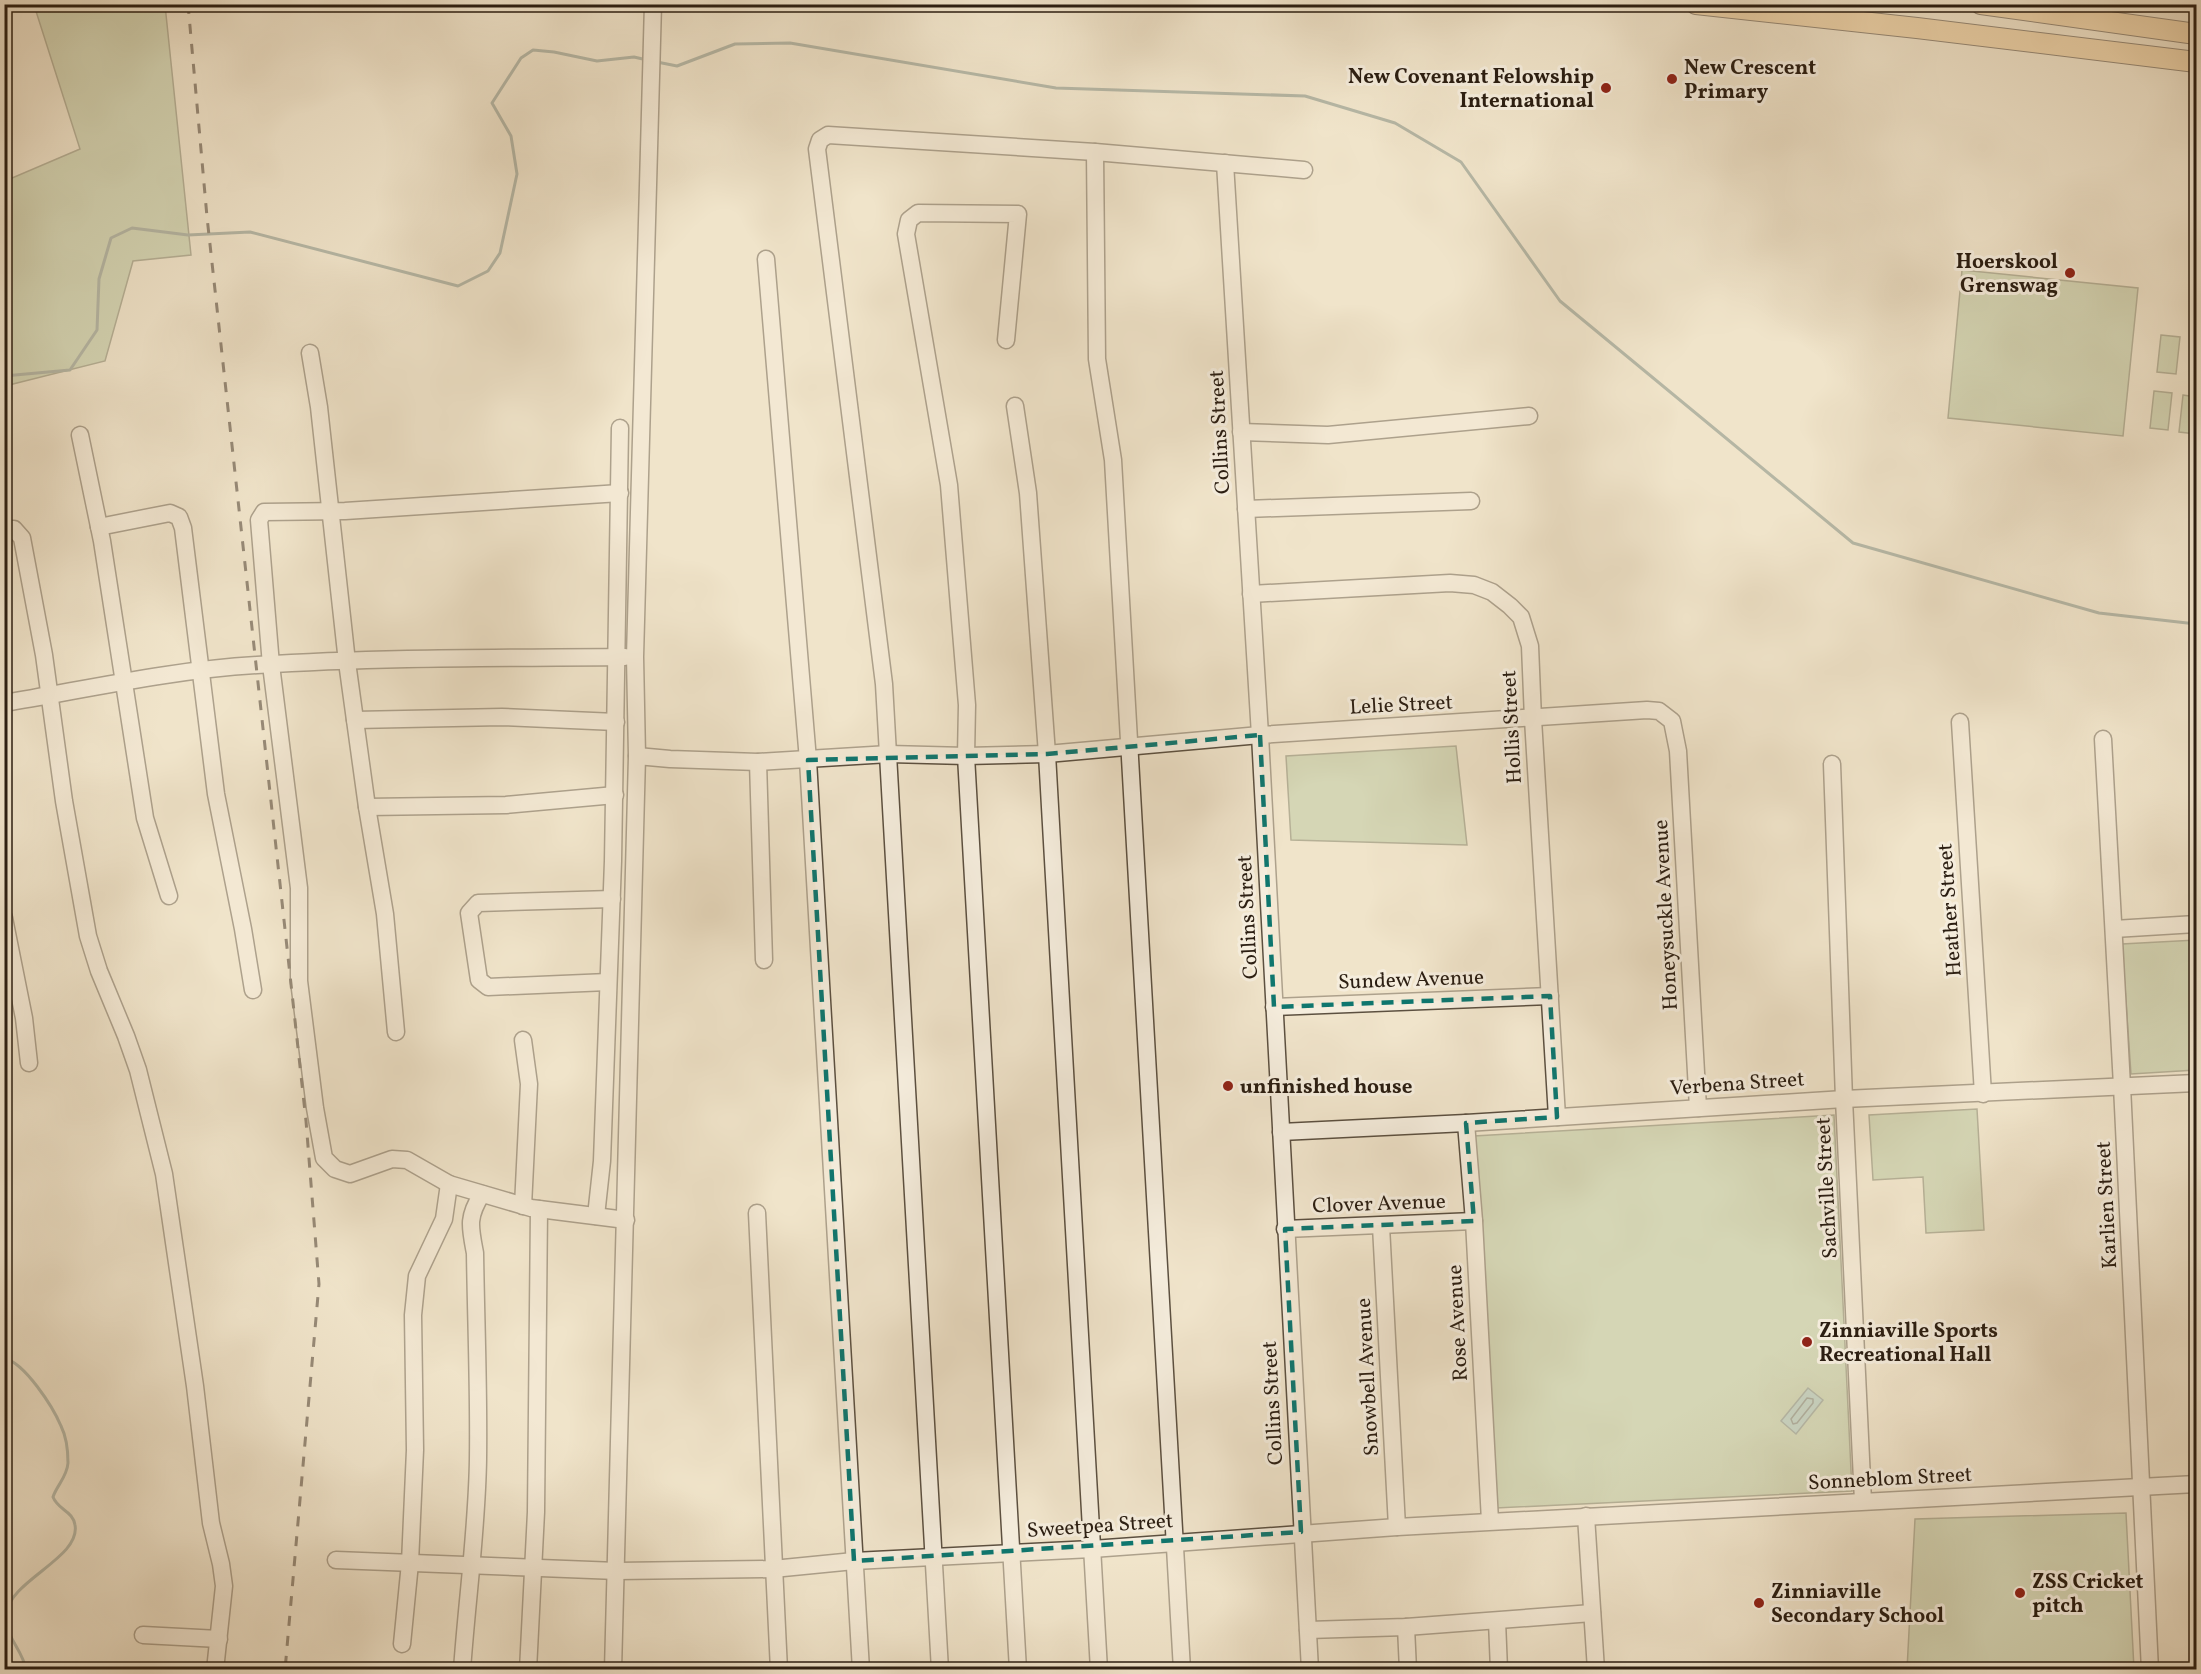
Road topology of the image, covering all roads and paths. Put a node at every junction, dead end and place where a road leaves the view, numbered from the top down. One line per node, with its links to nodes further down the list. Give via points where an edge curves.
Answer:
1 (653, 4): 25 (street)
2 (1696, 4): 5 (main road)
3 (1981, 4): 4 (main road)
4 (2196, 34)
5 (2196, 62)
6 (1095, 152): 7 (street); 39 (street, via 1097,359 1113,460); 40 (street, via 828,135 820,140 817,149 884,684)
7 (1225, 163): 8 (street); 15 (street, Collins Street)
8 (1304, 170)
9 (766, 259): 44 (street)
10 (1006, 340): 43 (street, via 1018,214 918,213 909,220 906,234 948,485 967,705)
11 (310, 353): 20 (street)
12 (1015, 406): 41 (street, via 1028,493)
13 (1529, 416): 15 (street, via 1328,435)
14 (620, 428): 17 (street)
15 (1241, 432): 19 (street, Collins Street)
16 (80, 435): 21 (street)
17 (620, 494): 20 (street); 24 (street)
18 (1471, 501): 19 (street)
19 (1246, 509): 23 (street, Collins Street)
20 (330, 511): 26 (street); 27 (street, via 264,512 259,520)
21 (99, 527): 28 (street, via 170,513 179,517); 29 (street)
22 (4, 529): 30 (street, via 14,529 22,538)
23 (1251, 594): 32 (street, Hollis Street, via 1450,583 1474,585 1492,592 1521,617 1526,630); 37 (street, Collins Street)
24 (616, 657): 25 (street); 26 (street); 35 (street)
25 (635, 657): 42 (street)
26 (347, 662): 27 (street); 33 (street)
27 (271, 664): 28 (street); 71 (street, via 299,888 299,981 324,1158 335,1169 350,1174 392,1159 406,1160)
28 (202, 671): 29 (street); 56 (street, via 216,794)
29 (124, 682): 30 (street); 49 (street, via 145,818)
30 (49, 696): 31 (street); 103 (street, via 88,936 138,1070 164,1174 211,1523 224,1586)
31 (4, 703)
32 (1533, 719): 34 (street, Lelie Street, via 1647,710 1659,711); 37 (street, Lelie Street); 57 (street, Hollis Street)
33 (355, 720): 35 (street, via 502,717); 48 (street)
34 (1672, 721): 67 (street, Honeysuckle Avenue, via 1678,751)
35 (616, 722): 47 (street)
36 (1960, 722): 65 (street, Heather Street)
37 (1260, 735): 39 (street, Lelie Street); 59 (street, Collins Street)
38 (2103, 739): 53 (street, Karlien Street)
39 (1130, 747): 41 (street, Lelie Street); 87 (street)
40 (889, 754): 43 (street, Lelie Street); 44 (street, Lelie Street); 90 (street)
41 (1047, 754): 43 (street, Lelie Street); 88 (street)
42 (637, 756): 45 (street, Lelie Street); 76 (street)
43 (966, 756): 89 (street)
44 (808, 760): 45 (street, Lelie Street); 92 (street)
45 (758, 762): 54 (street)
46 (1832, 764): 66 (street, Sachville Street)
47 (615, 795): 48 (street, via 506,805); 50 (street)
48 (367, 807): 60 (street, via 385,914)
49 (169, 896)
50 (612, 899): 55 (street); 55 (street, via 478,903 469,913 479,980 488,987)
51 (4, 918): 58 (street)
52 (2196, 924): 53 (street)
53 (2114, 929): 64 (street, Karlien Street)
54 (764, 960)
55 (608, 982): 75 (street, via 602,1161)
56 (253, 990)
57 (1550, 996): 59 (street, Sundew Avenue); 68 (street, Hollis Street)
58 (13, 1006): 62 (street)
59 (1274, 1007): 70 (street, Collins Street)
60 (396, 1032)
61 (523, 1040): 73 (street, via 529,1084)
62 (29, 1063)
63 (2196, 1083): 64 (street, Verbena Street)
64 (2122, 1086): 65 (street, Verbena Street); 81 (street, Karlien Street)
65 (1983, 1094): 66 (street, Verbena Street)
66 (1844, 1099): 67 (street, Verbena Street); 82 (street, Sachville Street)
67 (1698, 1108): 68 (street, Verbena Street)
68 (1557, 1117): 69 (street, Verbena Street)
69 (1466, 1123): 70 (street, Verbena Street); 77 (street, Rose Avenue)
70 (1281, 1132): 79 (street, Collins Street)
71 (449, 1184): 72 (street); 93 (street, via 444,1219 417,1276 413,1315 415,1450)
72 (482, 1194): 73 (street); 94 (street, via 473,1208 470,1224 475,1253 478,1460)
73 (531, 1208): 75 (street); 95 (street, via 536,1512)
74 (757, 1213): 96 (street)
75 (596, 1216): 76 (street)
76 (626, 1220): 97 (street)
77 (1474, 1221): 78 (street, Clover Avenue); 84 (street, Rose Avenue)
78 (1381, 1226): 79 (street, Clover Avenue); 85 (street, Snowbell Avenue)
79 (1285, 1228): 86 (street, Collins Street)
80 (2196, 1484): 81 (street, Sonneblom Street)
81 (2142, 1487): 82 (street, Sonneblom Street); 119 (street, Karlien Street)
82 (1863, 1502): 83 (street, Sonneblom Street)
83 (1586, 1516): 84 (street, Sweetpea Street); 98 (street)
84 (1490, 1521): 85 (street, Sweetpea Street)
85 (1397, 1527): 86 (street, Sweetpea Street)
86 (1301, 1533): 87 (street, Sweetpea Street); 101 (street, Collins Street)
87 (1175, 1542): 88 (street, Sweetpea Street); 114 (street)
88 (1092, 1549): 89 (street, Sweetpea Street); 113 (street)
89 (1010, 1554): 90 (street, Sweetpea Street); 112 (street)
90 (933, 1558): 92 (street, Sweetpea Street); 111 (street)
91 (336, 1560): 93 (street, Sweetpea Street)
92 (854, 1562): 96 (street, Sweetpea Street); 110 (street)
93 (410, 1563): 94 (street, Sweetpea Street); 104 (street)
94 (472, 1565): 95 (street, Sweetpea Street); 106 (street)
95 (533, 1568): 97 (street, Sweetpea Street); 107 (street)
96 (773, 1569): 97 (street, Sweetpea Street); 109 (street)
97 (617, 1571): 108 (street)
98 (1592, 1613): 99 (street); 118 (street)
99 (1497, 1621): 100 (street); 117 (street)
100 (1406, 1627): 101 (street); 116 (street)
101 (1308, 1630): 115 (street, Collins Street)
102 (143, 1635): 103 (street)
103 (219, 1639): 105 (street)
104 (402, 1644)
105 (215, 1670)
106 (462, 1670)
107 (528, 1670)
108 (613, 1670)
109 (779, 1670)
110 (861, 1670)
111 (940, 1670)
112 (1018, 1670)
113 (1099, 1670)
114 (1182, 1670)
115 (1310, 1670)
116 (1408, 1670)
117 (1499, 1670)
118 (1596, 1670)
119 (2150, 1670)

